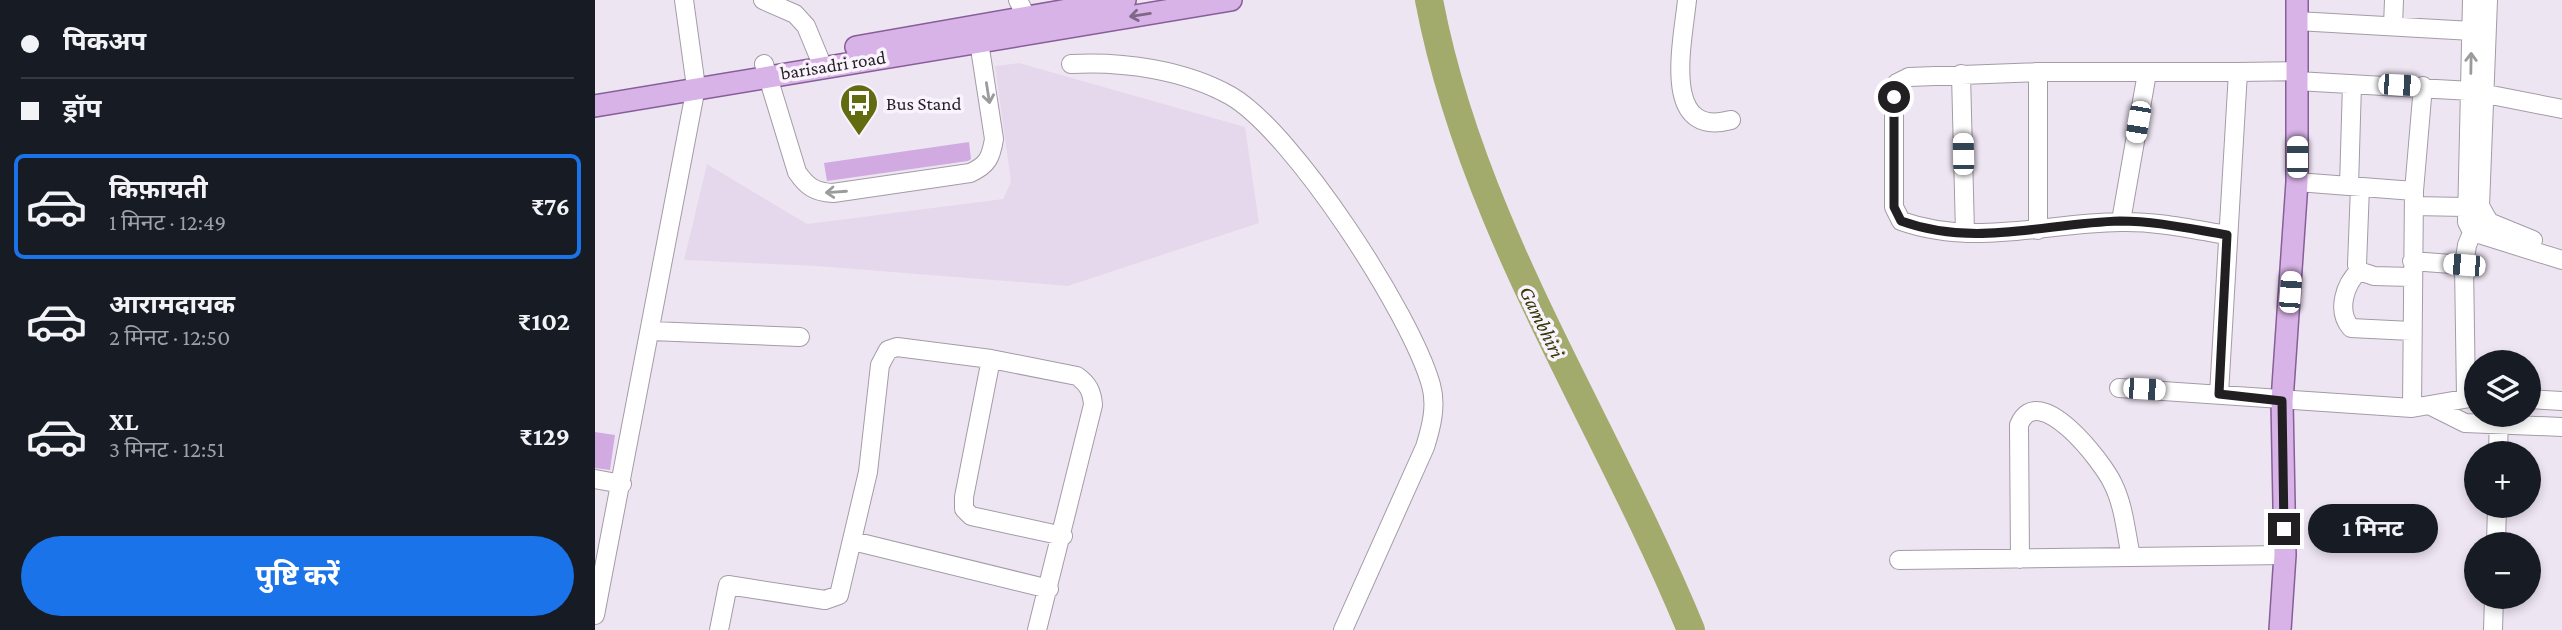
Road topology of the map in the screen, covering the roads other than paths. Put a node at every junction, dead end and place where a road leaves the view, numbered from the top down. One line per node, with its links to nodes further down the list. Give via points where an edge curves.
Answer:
1 (684, 0): 23 (street)
2 (763, 0): 15 (street, via 795,14 806,26)
3 (1125, 0): 11 (main road)
4 (1231, 0): 11 (main road, one-way to 11)
5 (1687, 0): 30 (street, via 1683,96 1701,123)
6 (2394, 0): 12 (street)
7 (2472, 0): 13 (street)
8 (2488, 0): 26 (street)
9 (1022, 8): 11 (main road, barisadri road); 14 (main road, barisadri road)
10 (2297, 11): 12 (street); 22 (main road)
11 (1063, 19): 14 (main road, barisadri road)
12 (2393, 26): 13 (street)
13 (2472, 31): 26 (street, one-way to 13)
14 (978, 33): 15 (main road, barisadri road); 17 (street, one-way to 17, via 994,139 992,156 970,173 818,192 804,184 797,172)
15 (821, 60): 17 (main road, barisadri road)
16 (1072, 64): 76 (street, via 1101,62 1156,71 1232,97 1264,124 1322,192 1402,315 1432,387 1433,420)
17 (766, 70): 23 (main road, barisadri road)
18 (2038, 72): 20 (street); 21 (street); 37 (street)
19 (2238, 72): 20 (street); 22 (street); 40 (street)
20 (2147, 73): 36 (street)
21 (1961, 74): 39 (street); 39 (street, via 1909,77 1897,83 1894,207 1901,221)
22 (2297, 76): 24 (street); 31 (main road)
23 (696, 82): 27 (main road, barisadri road); 28 (main road, barisadri road); 46 (street)
24 (2351, 84): 25 (street); 32 (street)
25 (2423, 86): 26 (street); 33 (street)
26 (2478, 92): 29 (street); 34 (street); 35 (street)
27 (595, 93)
28 (595, 106)
29 (2562, 109)
30 (1731, 120)
31 (2297, 182): 32 (street); 55 (main road)
32 (2354, 186): 33 (street); 45 (street)
33 (2414, 198): 34 (street); 44 (street)
34 (2465, 207): 38 (street)
35 (2483, 215): 38 (street); 41 (street, via 2499,228)
36 (2121, 221): 37 (street); 40 (street)
37 (2038, 230): 39 (street, via 2004,235)
38 (2471, 230): 42 (street); 43 (street)
39 (1965, 233)
40 (2227, 235): 52 (street)
41 (2562, 248)
42 (2562, 260)
43 (2464, 265): 44 (street); 49 (street)
44 (2412, 269): 45 (street, via 2374,276); 47 (street)
45 (2360, 271): 47 (street, via 2349,280 2345,296 2344,316 2351,328)
46 (651, 331): 48 (street); 63 (street)
47 (2411, 331): 58 (street)
48 (800, 337)
49 (2469, 350)
50 (991, 359): 64 (street, via 964,509 971,516); 64 (street, via 1077,376 1092,394); 65 (street, via 897,347 883,356 868,472)
51 (2119, 388): 52 (street)
52 (2219, 394): 55 (street)
53 (2464, 399): 57 (street)
54 (2541, 400): 56 (street)
55 (2282, 401): 58 (street); 66 (main road)
56 (2562, 401)
57 (2431, 406): 58 (street); 59 (street)
58 (2412, 408)
59 (2464, 423)
60 (2541, 424): 61 (street)
61 (2562, 427)
62 (595, 479): 63 (street)
63 (622, 484): 70 (street)
64 (1063, 536): 71 (street)
65 (853, 541): 71 (street); 74 (street, via 839,596 825,600 728,585)
66 (2285, 555): 67 (street); 77 (main road)
67 (2131, 557): 68 (street); 68 (street, via 2120,502 2103,468 2061,422 2042,410 2032,410 2022,416 2019,425)
68 (2020, 559): 69 (street)
69 (1899, 560)
70 (600, 575): 73 (street)
71 (1049, 589): 75 (street)
72 (2494, 609): 78 (street)
73 (595, 615)
74 (719, 630)
75 (1037, 630)
76 (1343, 630)
77 (2280, 630)
78 (2493, 630)

